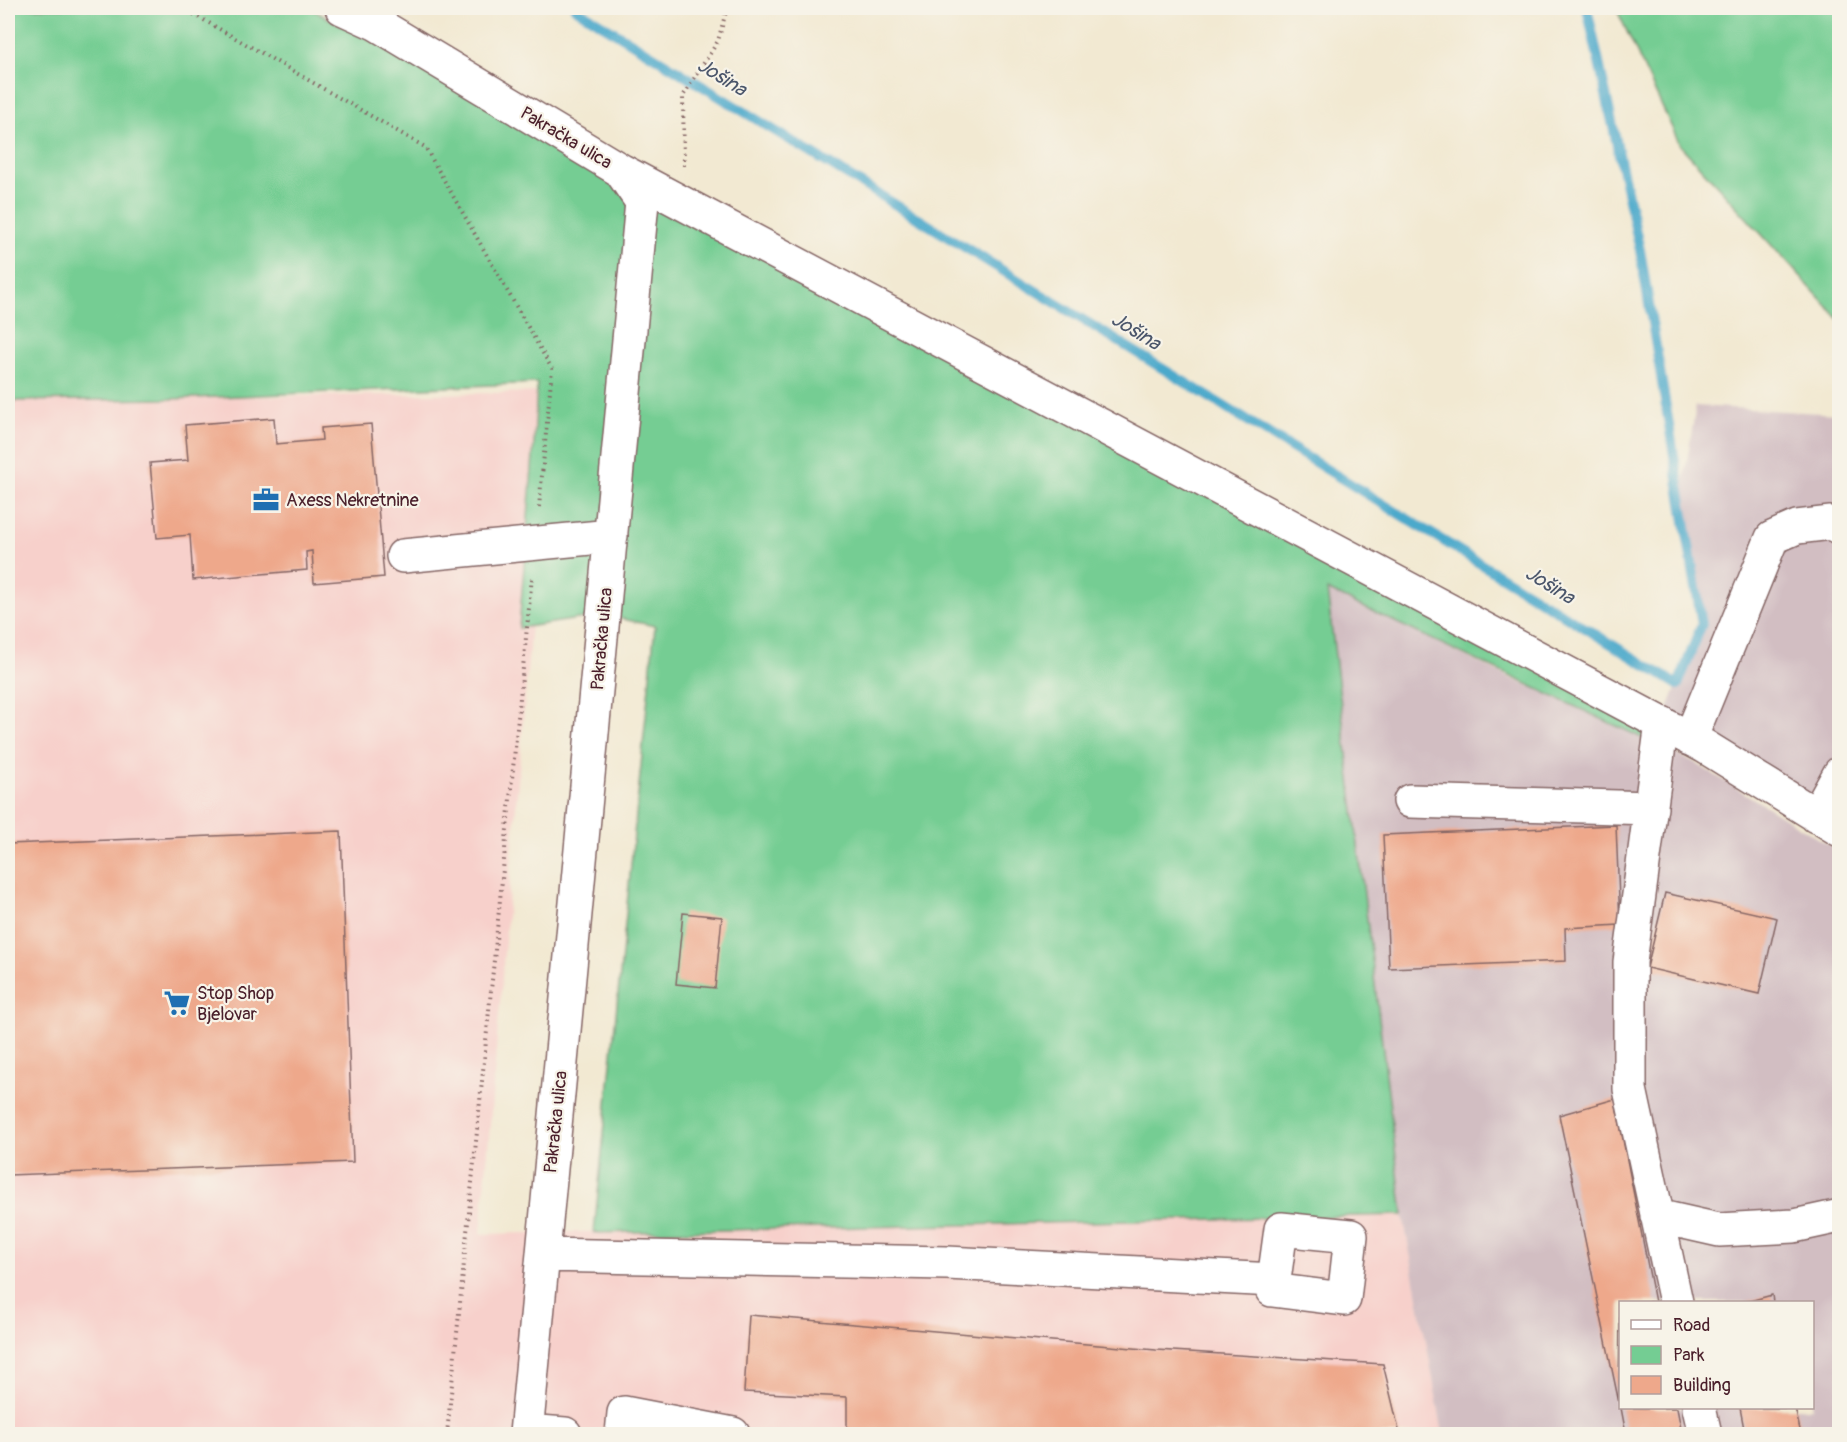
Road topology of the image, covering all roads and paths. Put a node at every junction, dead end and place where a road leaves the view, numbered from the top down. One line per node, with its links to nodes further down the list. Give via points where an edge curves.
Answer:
1 (183, 8): 6 (path, via 425,147 552,369)
2 (342, 8): 4 (street, Pakračka ulica, via 377,24)
3 (727, 8): 5 (path, via 718,41 683,96)
4 (620, 170): 5 (street); 8 (street, Pakračka ulica, via 642,202)
5 (687, 205): 11 (street)
6 (538, 512)
7 (1839, 528): 12 (street, via 1831,523 1797,527 1772,538)
8 (611, 536): 9 (street); 19 (street, Pakračka ulica)
9 (403, 556)
10 (532, 569): 24 (path)
11 (1662, 723): 12 (street); 15 (street)
12 (1690, 739): 16 (street)
13 (1839, 773): 16 (street)
14 (1410, 801): 15 (street)
15 (1651, 808): 17 (street, via 1630,962 1630,1089)
16 (1828, 823)
17 (1658, 1216): 18 (street, via 1719,1230 1794,1226); 21 (street)
18 (1839, 1216)
19 (543, 1255): 20 (street, via 947,1263); 23 (street, Pakračka ulica)
20 (1274, 1280)
21 (1676, 1301)
22 (1699, 1409): 28 (street)
23 (526, 1433): 25 (street)
24 (447, 1434)
25 (565, 1434)
26 (622, 1434): 27 (street, via 624,1413)
27 (733, 1434)
28 (1705, 1434)

